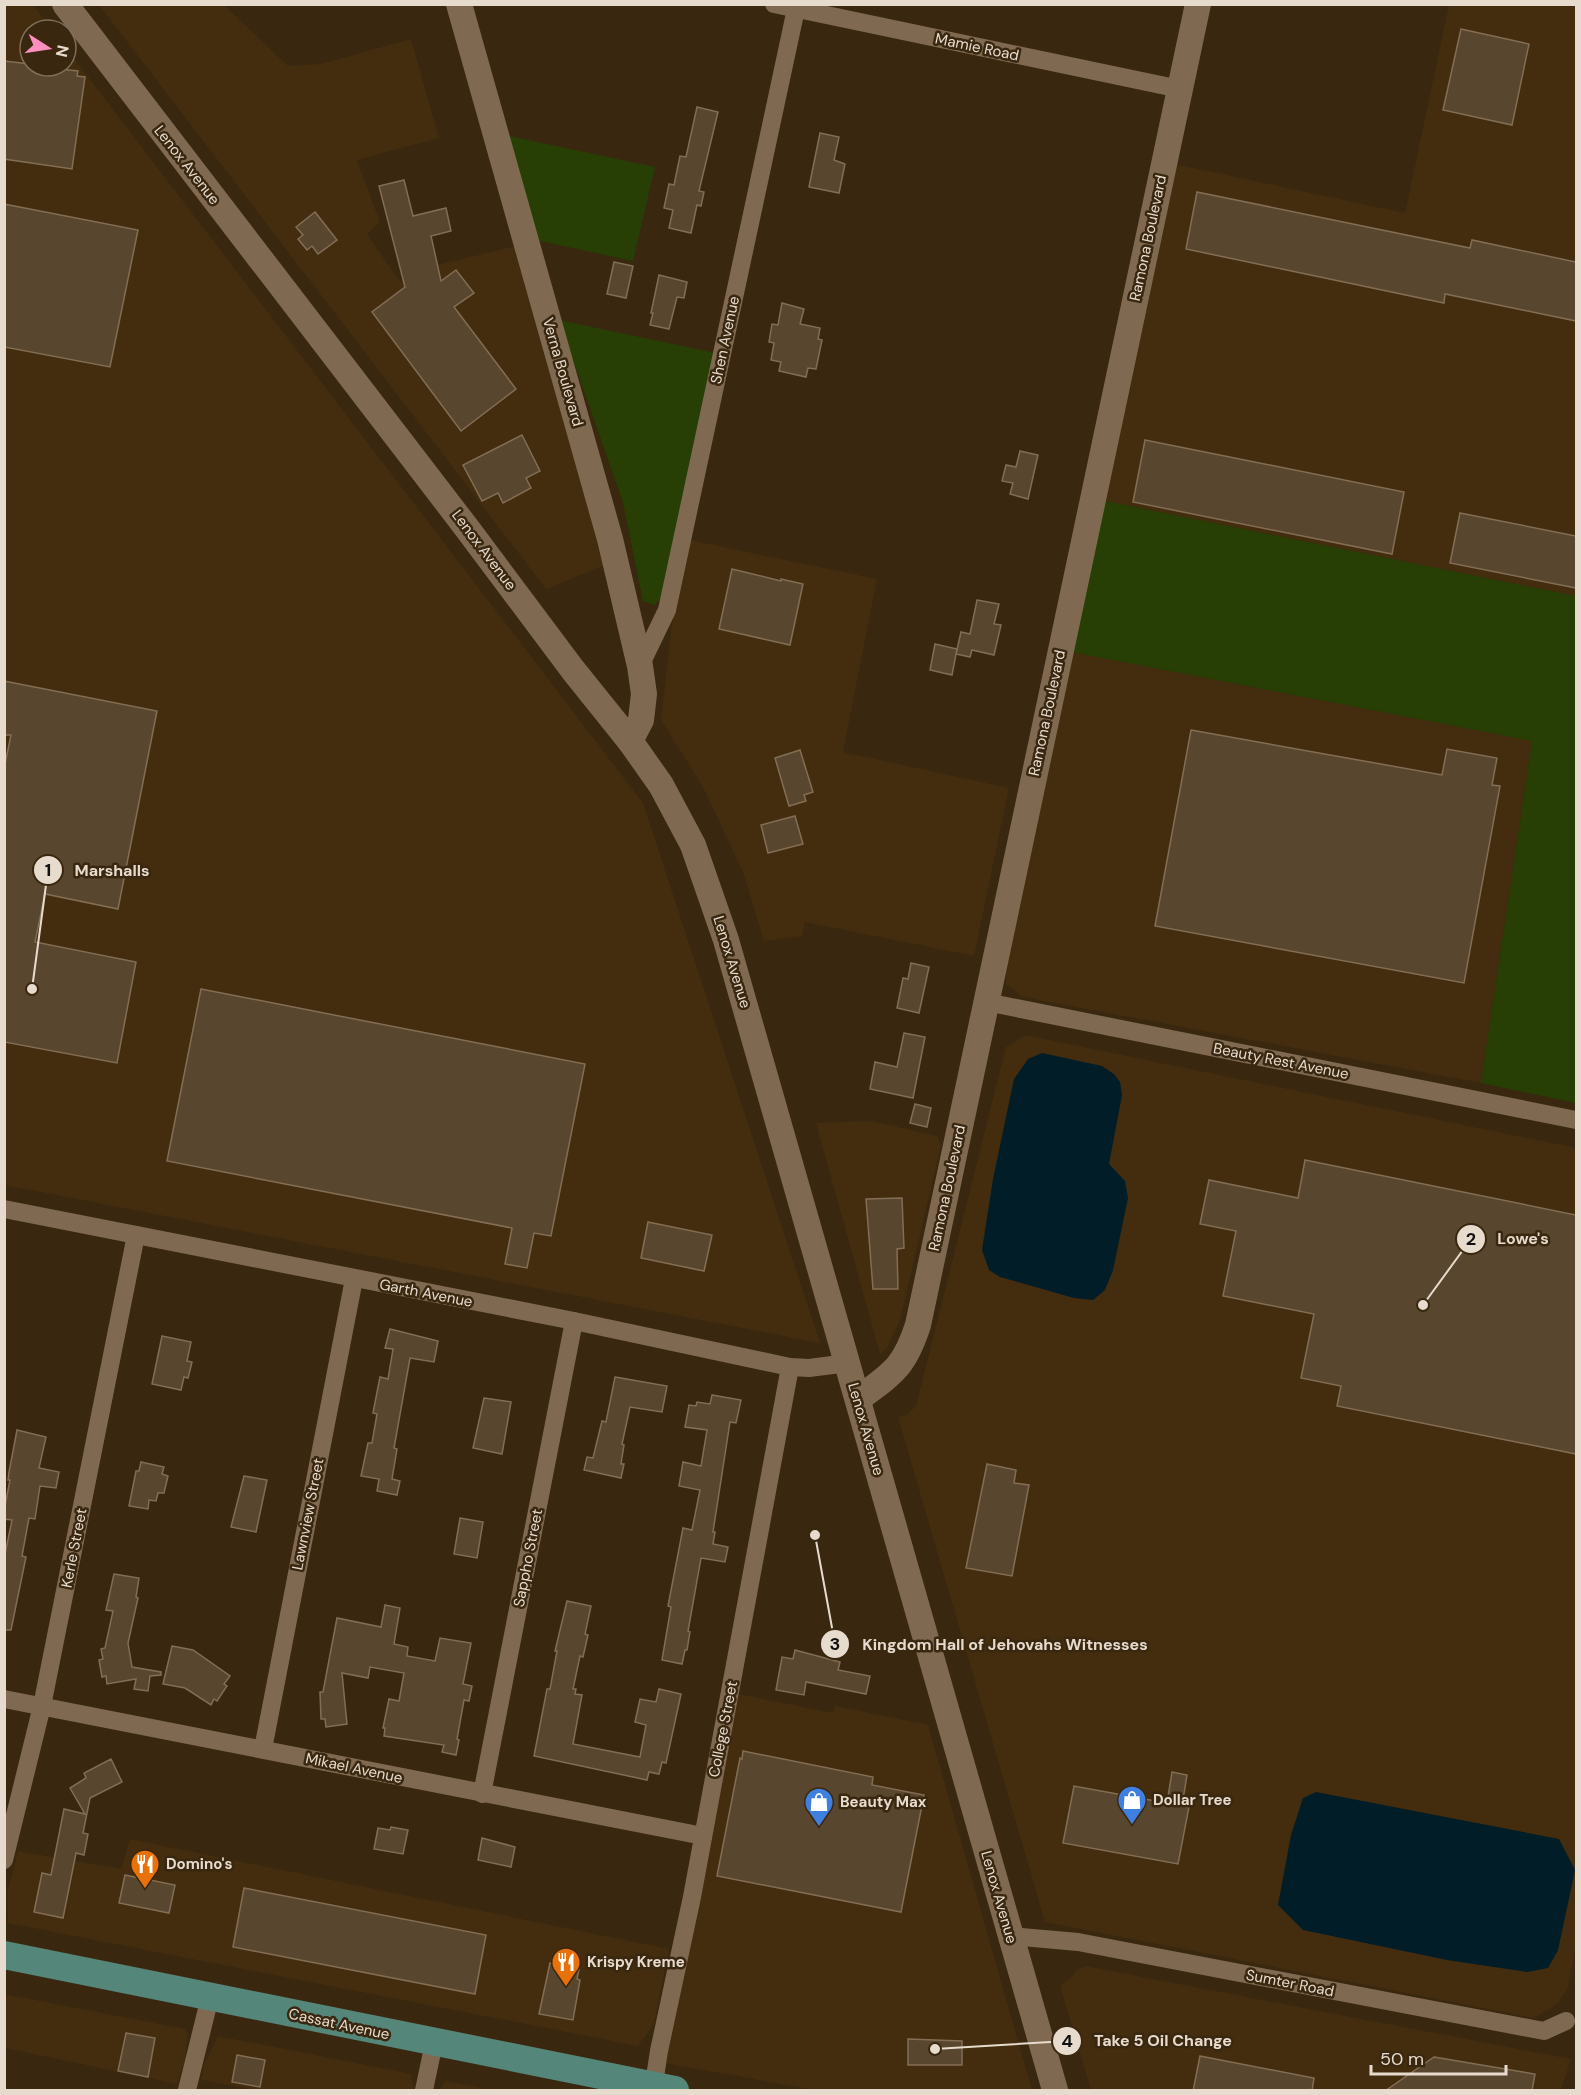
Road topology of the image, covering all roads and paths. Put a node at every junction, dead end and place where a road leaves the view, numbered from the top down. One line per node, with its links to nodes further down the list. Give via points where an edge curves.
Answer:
1 (65, 4): 8 (main road, Lenox Avenue)
2 (459, 4): 7 (main road, Verna Boulevard, via 610,539)
3 (774, 4): 5 (street, Mamie Road)
4 (1198, 4): 6 (main road, Ramona Boulevard)
5 (796, 9): 6 (street, Mamie Road); 7 (street, Shen Avenue, via 667,610)
6 (1180, 89): 9 (main road, Ramona Boulevard)
7 (640, 666): 8 (main road, Verna Boulevard, via 644,694 640,720)
8 (630, 741): 15 (main road, Lenox Avenue, via 661,785 693,845 715,904)
9 (986, 1002): 10 (street, Beauty Rest Avenue); 17 (main road, Ramona Boulevard, via 912,1345 900,1366)
10 (1576, 1120)
11 (4, 1209): 12 (street, Garth Avenue)
12 (136, 1235): 13 (street, Garth Avenue); 19 (street, Kerle Street)
13 (354, 1279): 14 (street, Garth Avenue); 20 (street, Lawnview Street)
14 (574, 1321): 16 (street, Garth Avenue); 21 (street, Sappho Street)
15 (848, 1363): 16 (street, Garth Avenue); 17 (main road, Lenox Avenue)
16 (790, 1368): 22 (street, College Street)
17 (858, 1399): 24 (main road, Lenox Avenue)
18 (4, 1699): 19 (street, Mikael Avenue)
19 (42, 1706): 20 (street, Mikael Avenue); 23 (street, Kerle Street)
20 (263, 1749): 21 (street, Mikael Avenue)
21 (482, 1794): 22 (street, Mikael Avenue)
22 (703, 1836): 29 (street, College Street)
23 (4, 1860)
24 (1010, 1936): 27 (street, Sumter Road, via 1078,1942 1544,2031); 32 (main road, Lenox Avenue)
25 (4, 1955): 26 (main road, Cassat Avenue)
26 (210, 1997): 28 (main road, Cassat Avenue); 30 (street)
27 (1566, 2021)
28 (435, 2043): 29 (main road, Cassat Avenue); 31 (street)
29 (661, 2089)
30 (187, 2091)
31 (424, 2091)
32 (1054, 2091)

